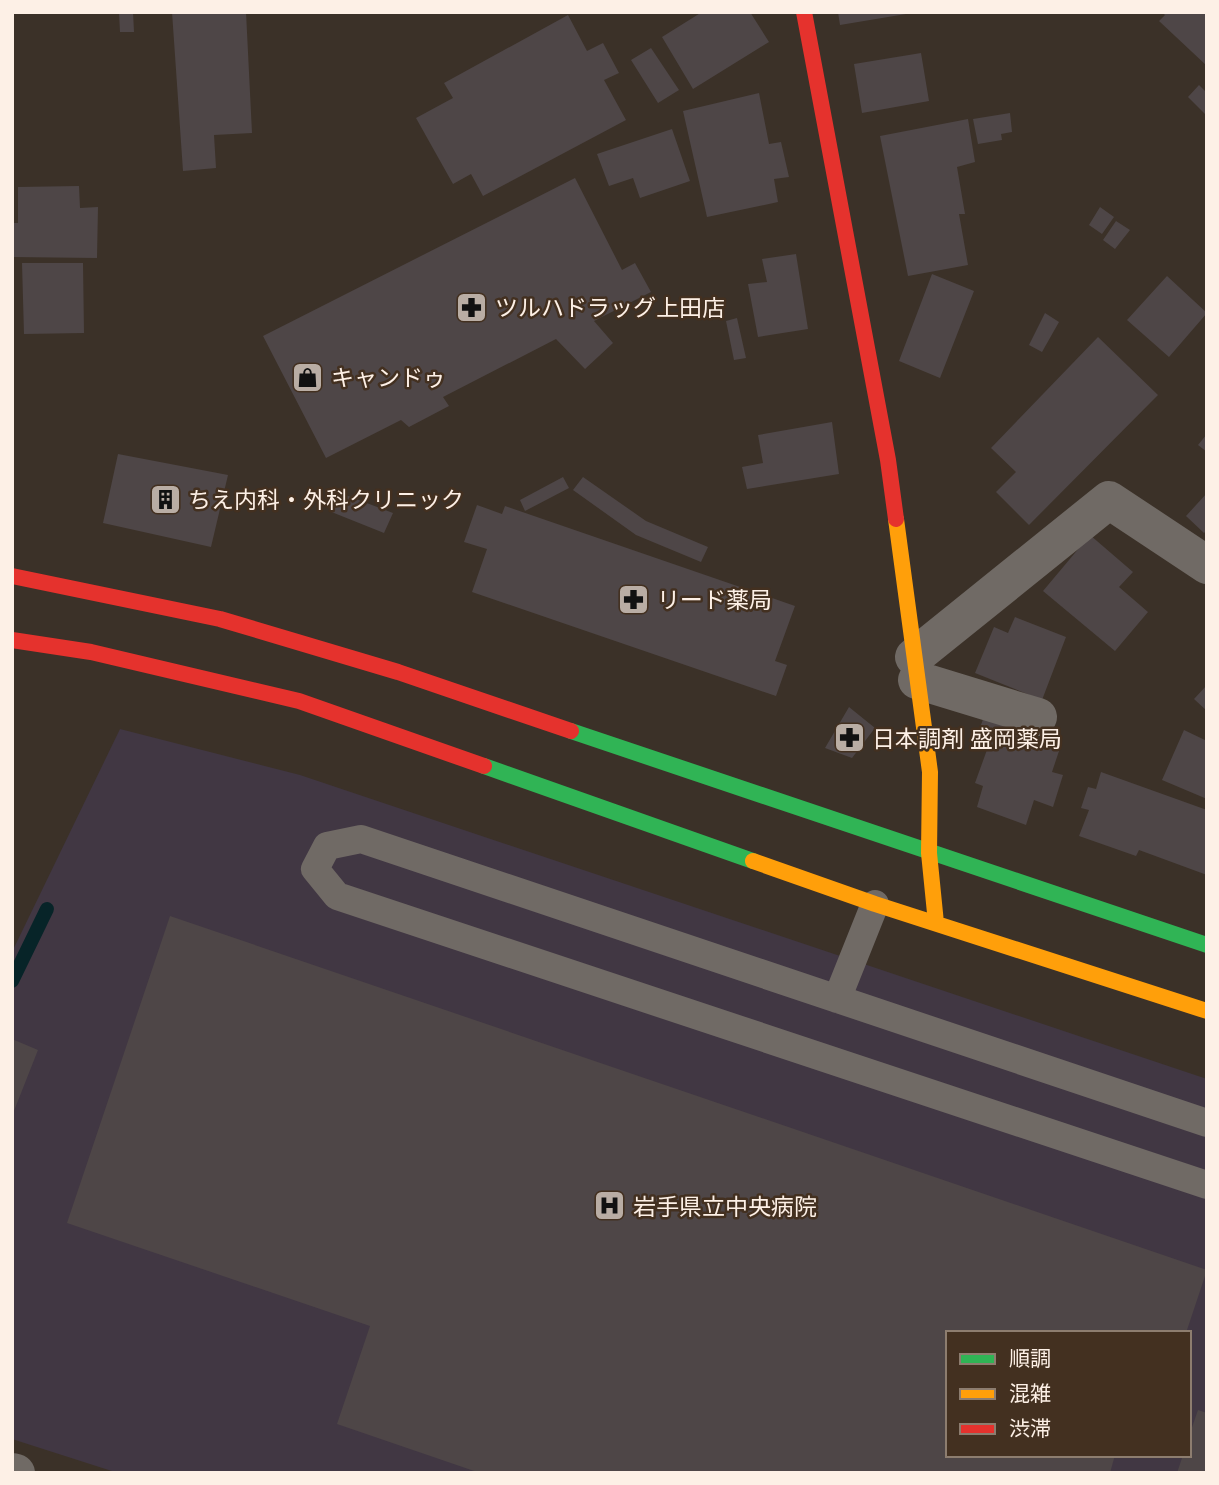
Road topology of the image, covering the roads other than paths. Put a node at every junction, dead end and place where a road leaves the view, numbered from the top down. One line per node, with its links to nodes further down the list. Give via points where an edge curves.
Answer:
1 (804, 12): 5 (street, via 888,460)
2 (1207, 565): 5 (street, via 1109,500)
3 (12, 576): 7 (street, via 220,619 398,672)
4 (12, 640): 8 (street, via 91,652 299,701)
5 (916, 669): 6 (street); 7 (street, via 930,772)
6 (1038, 717)
7 (929, 853): 9 (street); 10 (street)
8 (875, 904): 9 (street); 11 (lane)
9 (936, 923): 12 (street)
10 (1207, 945)
11 (837, 999): 13 (lane); 14 (lane, via 361,839 327,846 314,869 337,896)
12 (1207, 1011)
13 (1207, 1122)
14 (1207, 1185)

